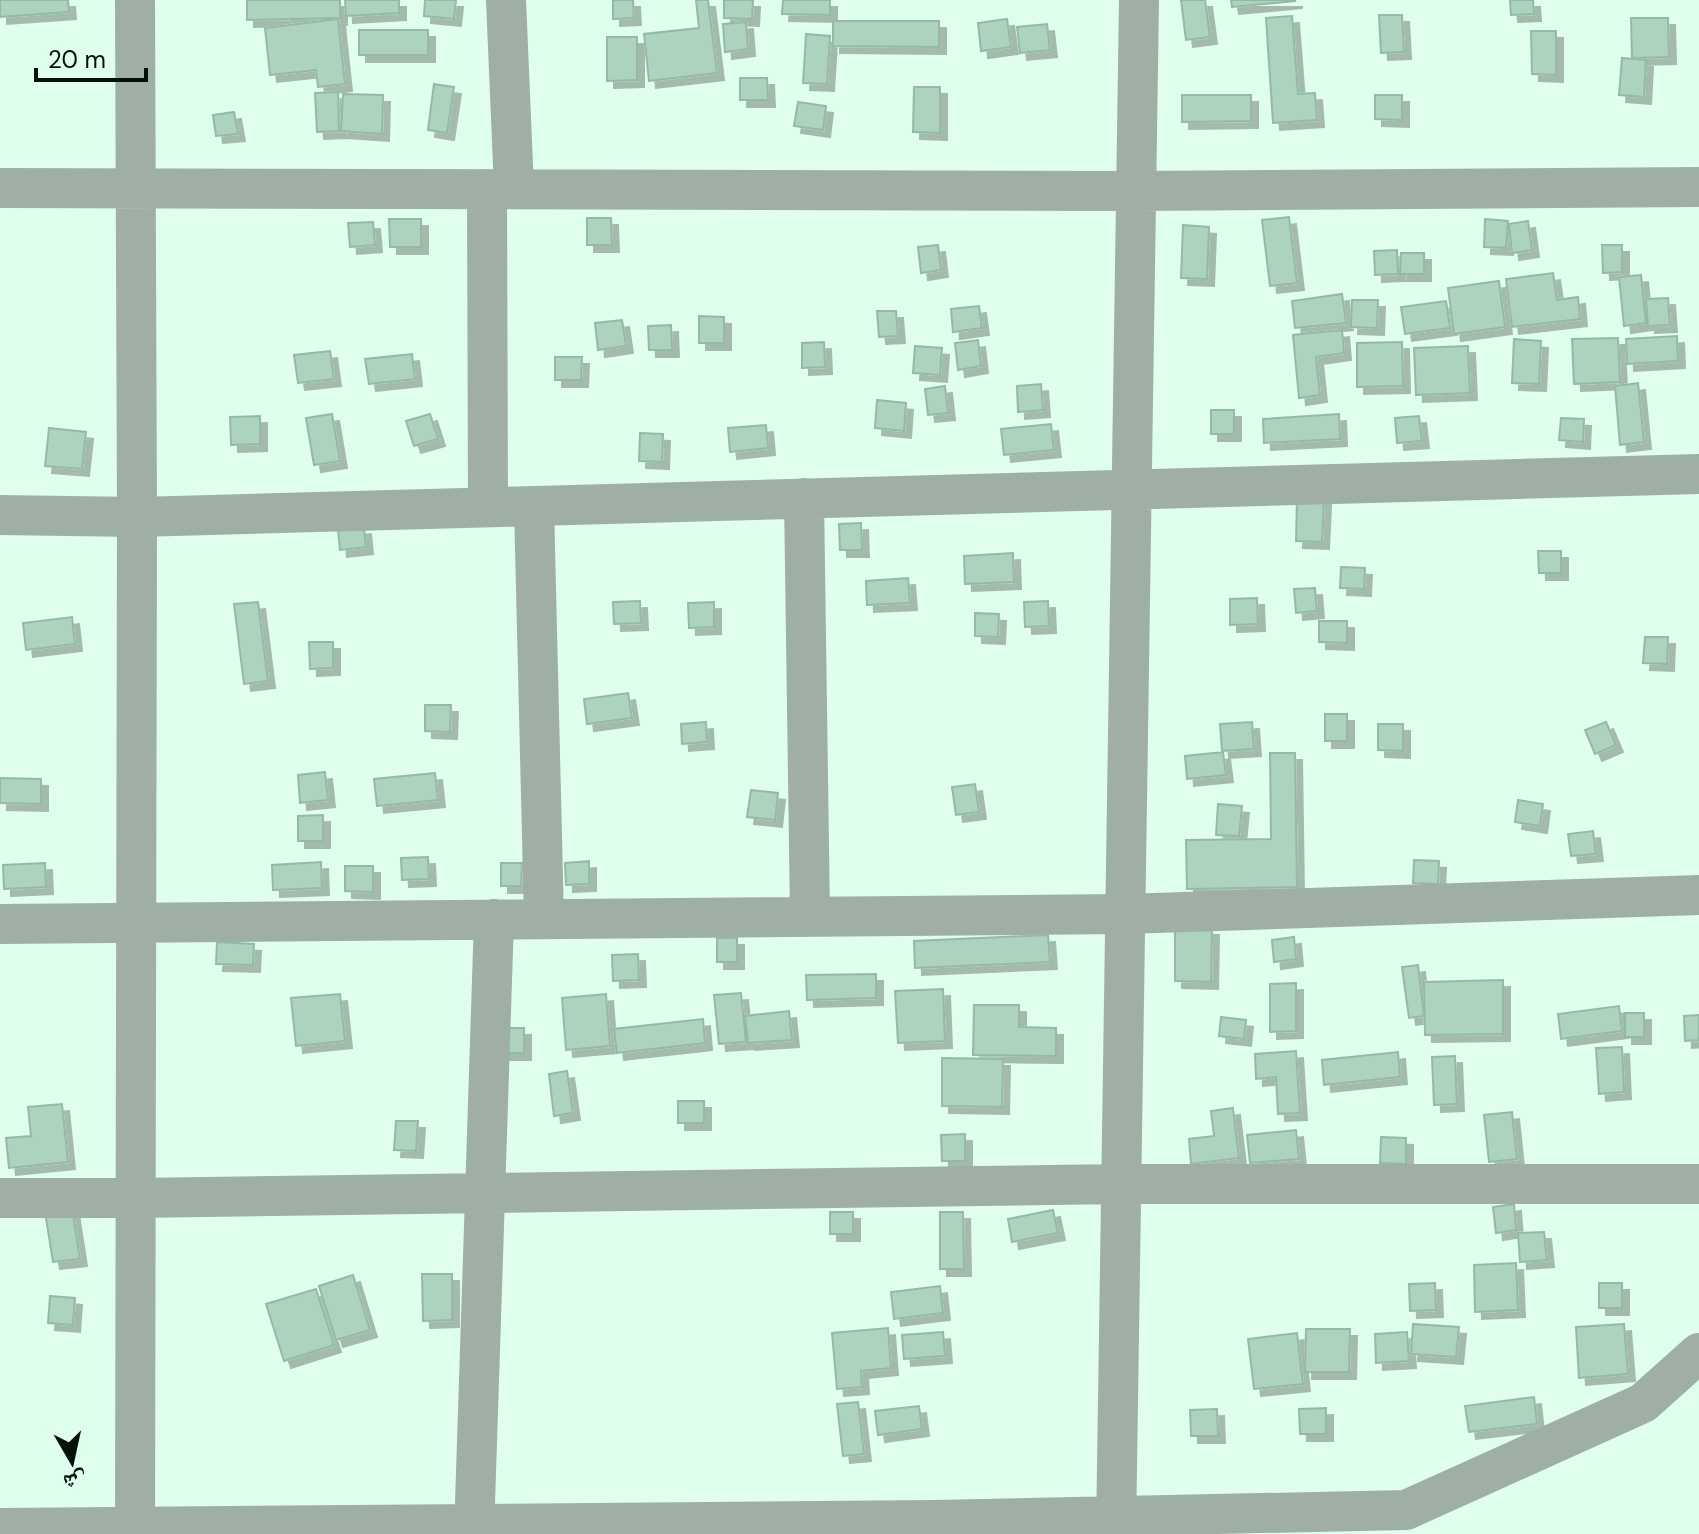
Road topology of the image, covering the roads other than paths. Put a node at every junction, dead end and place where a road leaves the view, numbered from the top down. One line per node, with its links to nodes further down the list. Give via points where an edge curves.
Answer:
1 (135, 0): 6 (street)
2 (506, 0): 7 (street)
3 (1139, 0): 8 (street)
4 (1699, 187): 8 (street)
5 (0, 188): 6 (street)
6 (136, 188): 7 (street); 15 (street)
7 (501, 189): 8 (street); 13 (street)
8 (1136, 191): 10 (street)
9 (1699, 474): 10 (street)
10 (1131, 489): 11 (street); 17 (street)
11 (804, 498): 12 (street); 18 (street)
12 (534, 506): 13 (street); 20 (street)
13 (488, 507): 15 (street)
14 (0, 515): 15 (street)
15 (137, 517): 21 (street)
16 (1699, 895): 17 (street)
17 (1125, 914): 18 (street); 23 (street)
18 (810, 916): 20 (street)
19 (494, 919): 20 (street); 21 (street); 25 (street)
20 (544, 919)
21 (136, 923): 22 (street); 27 (street)
22 (0, 924)
23 (1121, 1184): 24 (street); 25 (street); 29 (street)
24 (1699, 1184)
25 (485, 1193): 27 (street); 31 (street)
26 (0, 1198): 27 (street)
27 (136, 1198): 32 (street)
28 (1699, 1353): 29 (street, via 1643,1403 1406,1510)
29 (1116, 1525): 31 (street)
30 (0, 1528): 32 (street)
31 (474, 1529): 32 (street)
32 (135, 1531)

